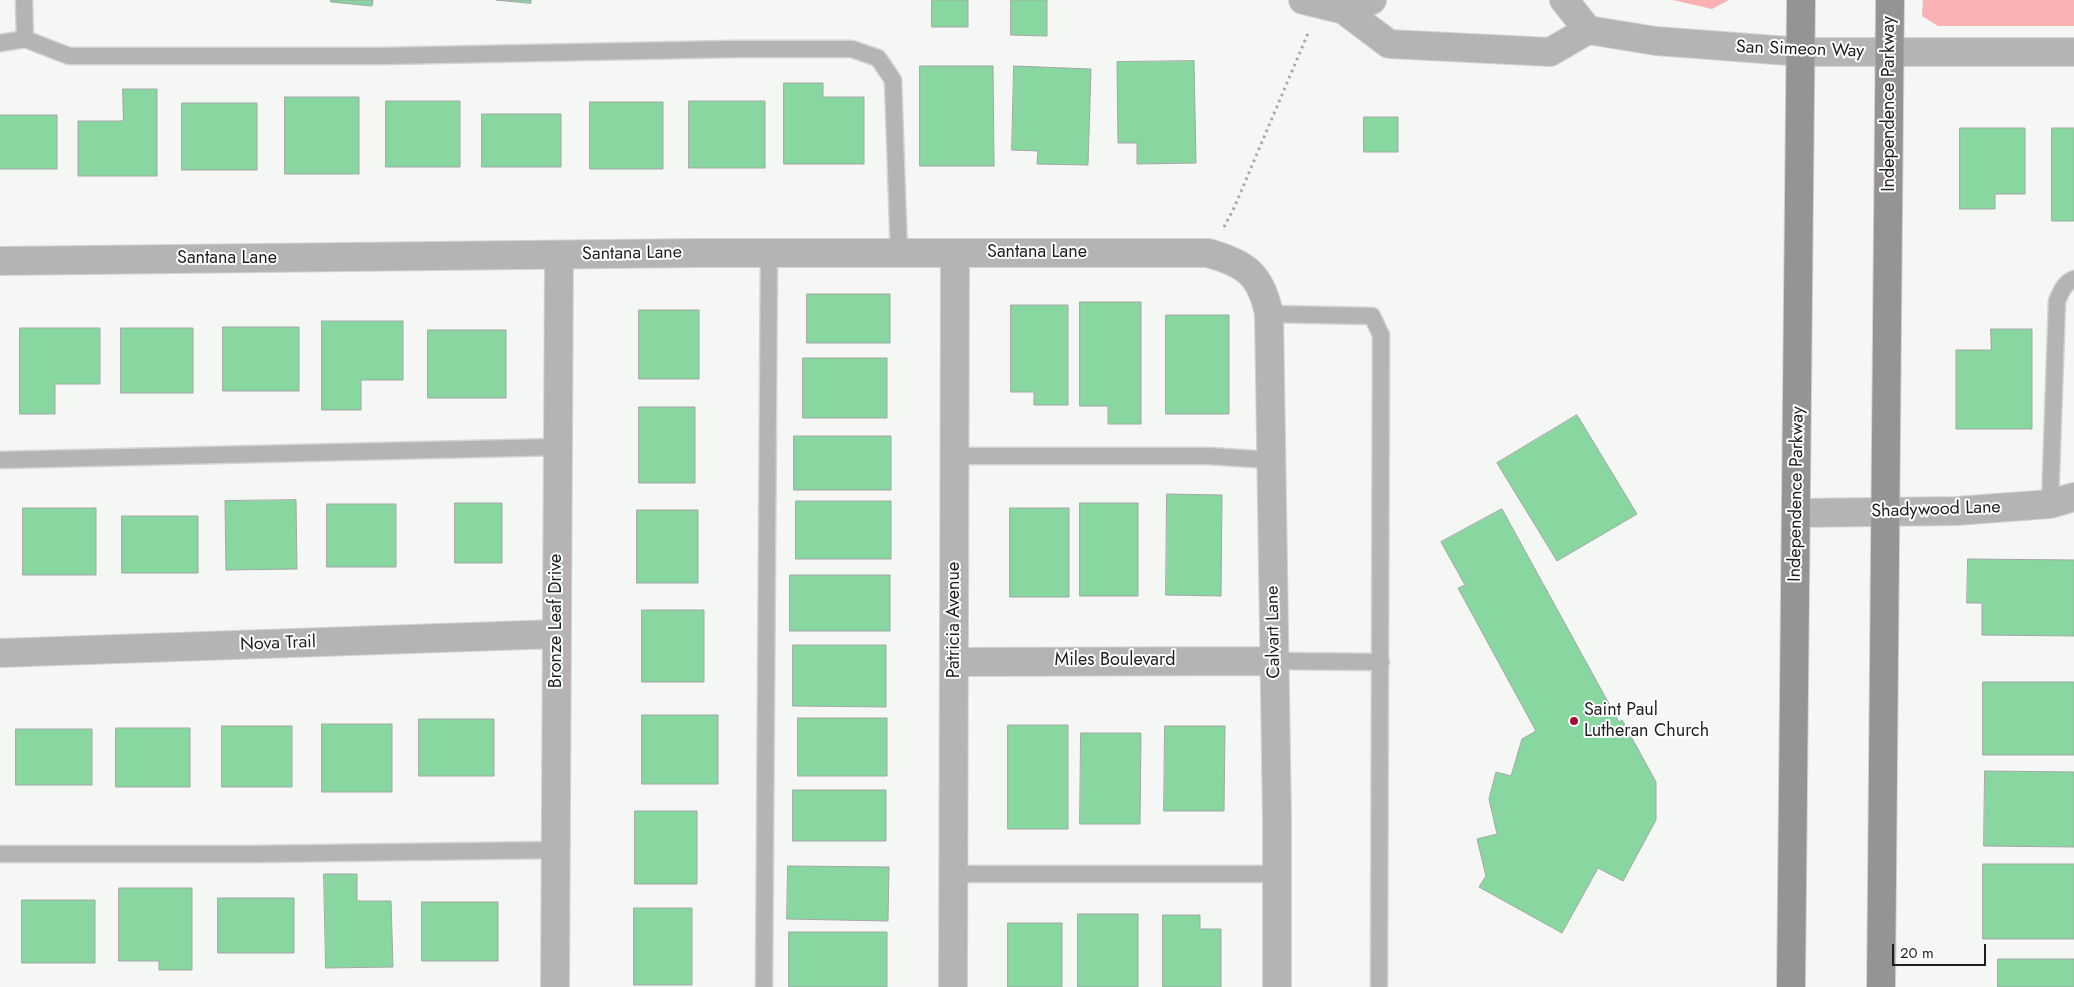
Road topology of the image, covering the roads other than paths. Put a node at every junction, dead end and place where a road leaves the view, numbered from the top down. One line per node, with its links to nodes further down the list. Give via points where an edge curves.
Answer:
1 (24, 0): 8 (lane)
2 (1372, 0): 6 (street)
3 (1564, 0): 7 (street)
4 (1801, 0): 10 (main road, Independence Parkway)
5 (1890, 0): 12 (main road, Independence Parkway)
6 (1323, 5): 7 (street, via 1389,44 1550,52)
7 (1588, 30): 10 (street, San Simeon Way, via 1656,41)
8 (25, 39): 9 (lane); 14 (lane, via 69,56 383,56 852,49 878,58 893,80)
9 (0, 42)
10 (1802, 52): 12 (street, San Simeon Way); 26 (main road, Independence Parkway)
11 (2074, 52): 12 (street, San Simeon Way)
12 (1890, 53): 27 (main road, Independence Parkway)
13 (769, 254): 14 (street, Santana Lane); 16 (street, Santana Lane); 38 (lane)
14 (899, 254): 15 (street, Santana Lane)
15 (955, 254): 18 (street, Santana Lane, via 1208,253 1229,259); 22 (street, Patricia Avenue)
16 (559, 256): 17 (street, Santana Lane); 21 (street, Bronze Leaf Drive)
17 (0, 260)
18 (1257, 279): 20 (street, Calvart Lane, via 1265,294)
19 (2074, 279): 25 (lane, via 2061,290 2057,302)
20 (1269, 314): 24 (street, Calvart Lane); 32 (lane, via 1372,316 1381,335)
21 (558, 447): 23 (lane); 28 (street, Bronze Leaf Drive)
22 (956, 456): 24 (lane, via 1208,456); 31 (street, Patricia Avenue)
23 (0, 460)
24 (1272, 460): 30 (street, Calvart Lane)
25 (2062, 500): 27 (street, Shadywood Lane, via 1956,512)
26 (1797, 512): 27 (street, Shadywood Lane); 42 (main road, Independence Parkway)
27 (1886, 512): 43 (main road, Independence Parkway)
28 (557, 634): 29 (street, Nova Trail); 33 (street, Bronze Leaf Drive)
29 (0, 653)
30 (1274, 661): 31 (street, Miles Boulevard); 32 (lane); 36 (street, Calvart Lane)
31 (955, 662): 35 (street, Patricia Avenue)
32 (1381, 662): 41 (lane)
33 (555, 850): 34 (lane); 37 (street, Bronze Leaf Drive)
34 (0, 854)
35 (953, 874): 36 (lane); 39 (street, Patricia Avenue)
36 (1277, 874): 40 (street, Calvart Lane)
37 (555, 987)
38 (764, 987)
39 (953, 987)
40 (1277, 987)
41 (1379, 987)
42 (1791, 987)
43 (1881, 987)

